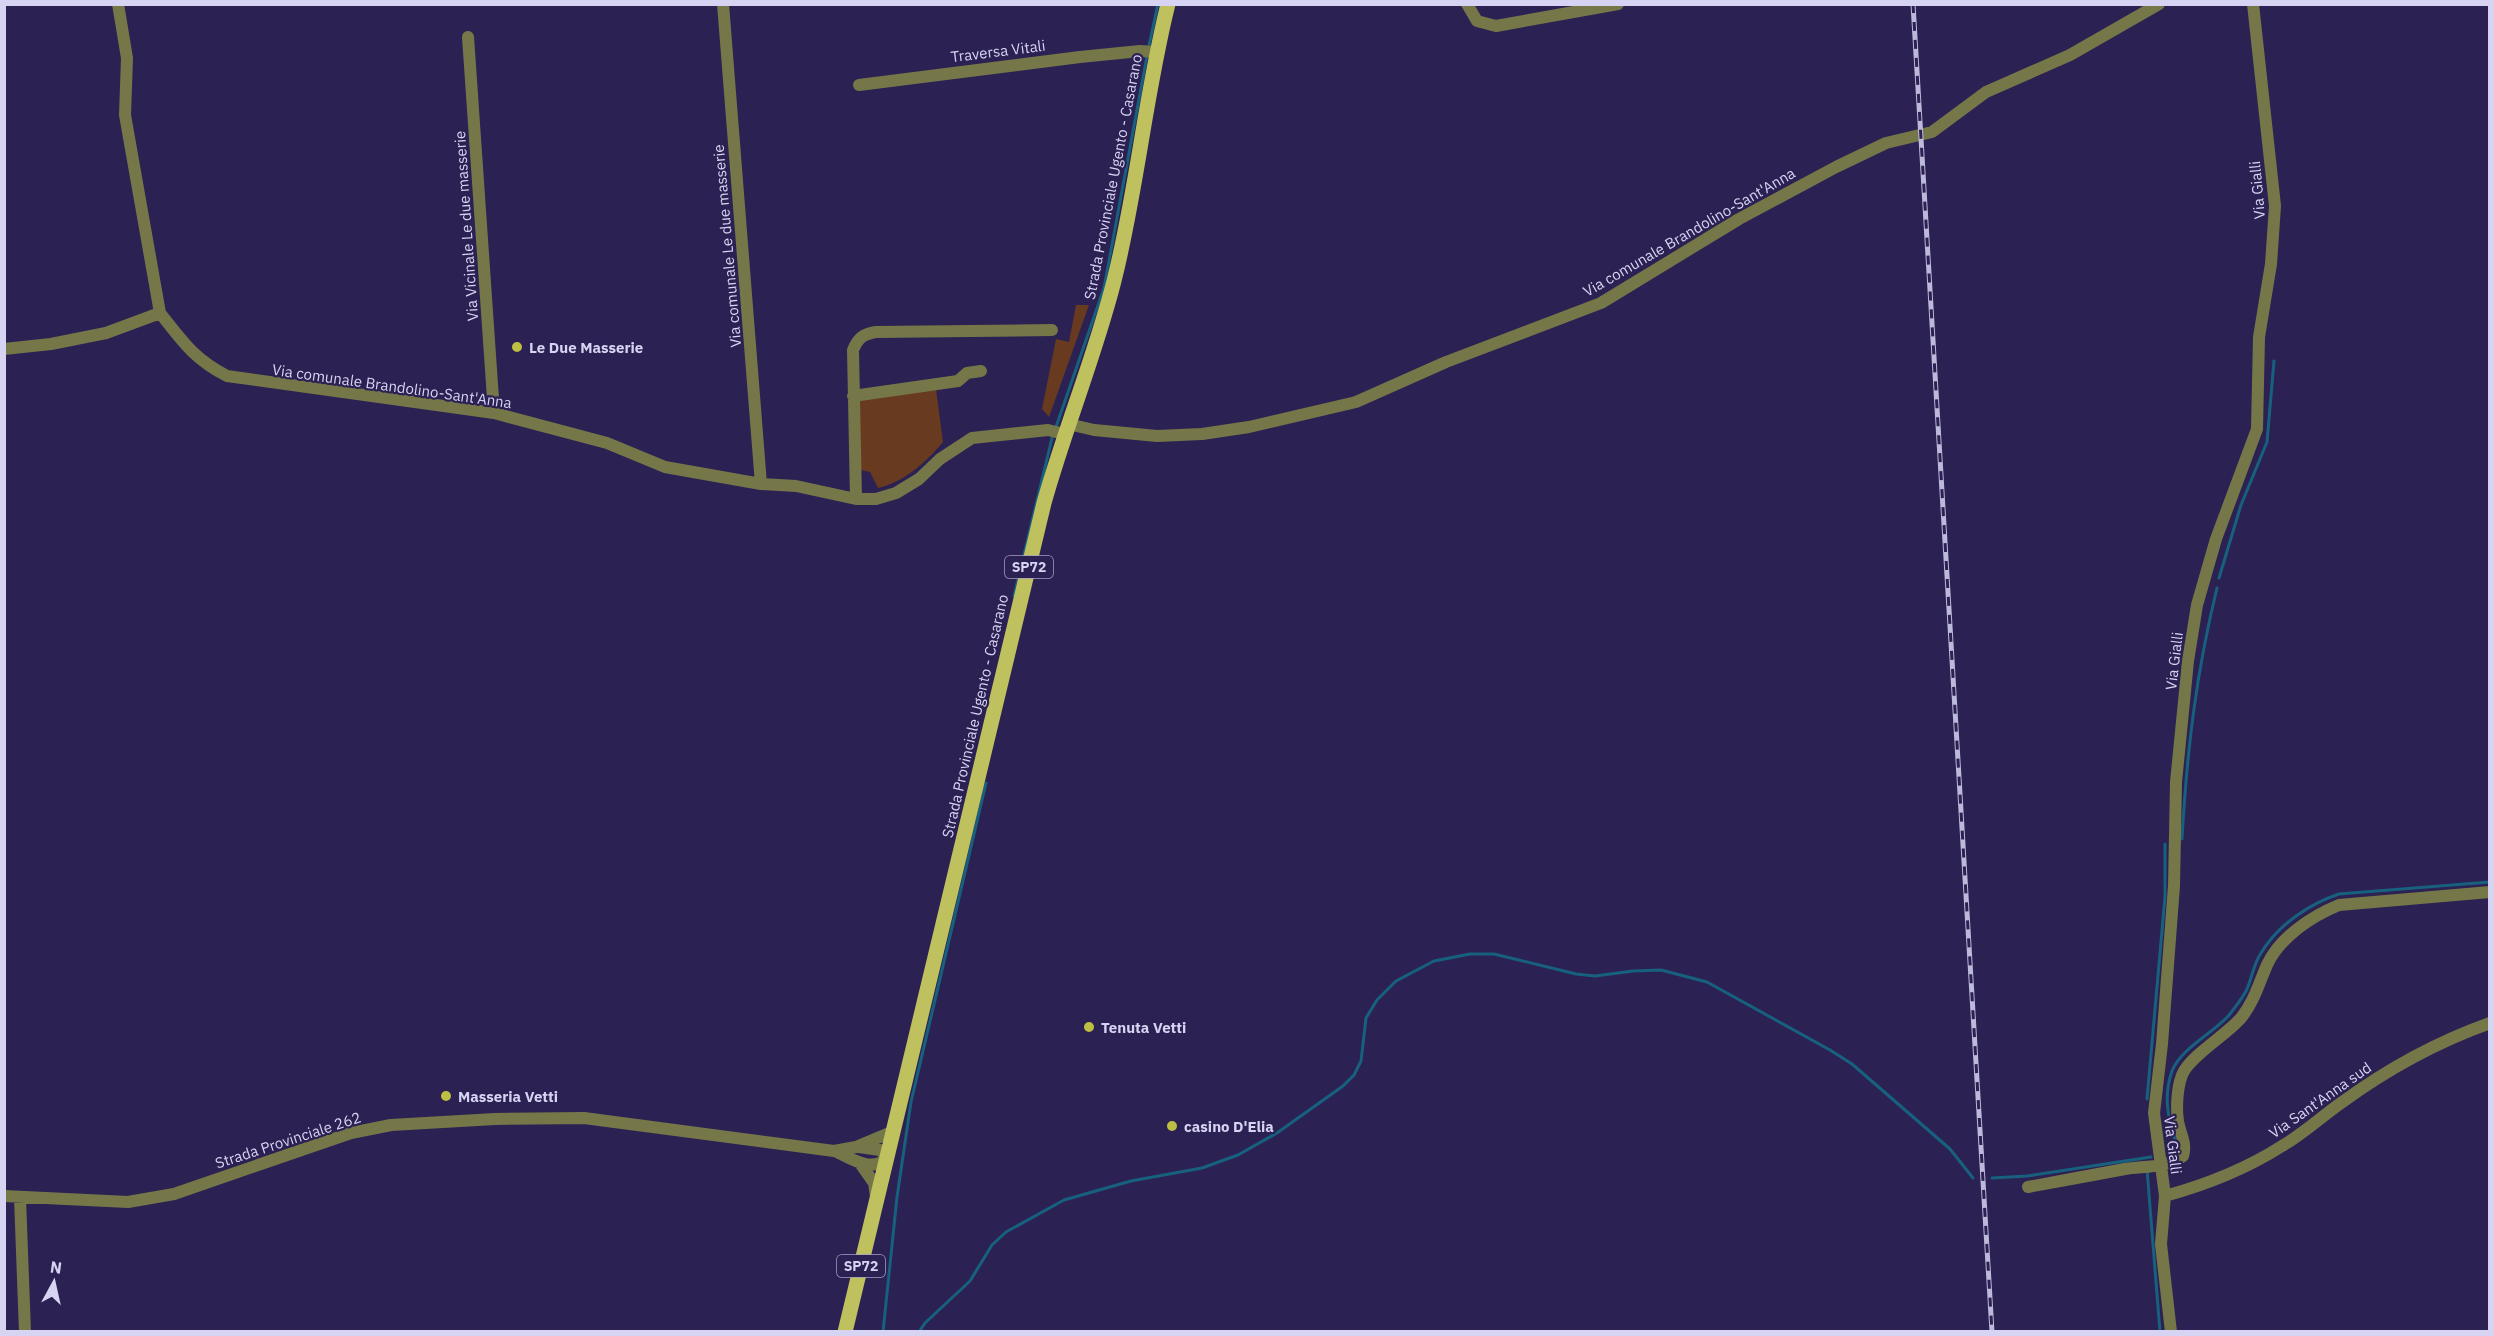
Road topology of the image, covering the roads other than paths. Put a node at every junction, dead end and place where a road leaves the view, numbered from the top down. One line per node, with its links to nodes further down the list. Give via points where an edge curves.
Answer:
1 (118, 4): 11 (street, via 127,58 125,115)
2 (723, 4): 18 (street, Via comunale Le due masserie)
3 (1168, 4): 9 (main road, Strada Provinciale Ugento - Casarano / SP72)
4 (1467, 4): 5 (street, via 1477,21 1496,26)
5 (1618, 4)
6 (2159, 4): 17 (street, Via comunale Brandolino-Sant'Anna, via 2070,55 1986,92 1932,132 1886,143 1836,167 1739,219 1601,303 1446,362 1356,402 1202,434 1157,436)
7 (2253, 4): 27 (street, Via Gialli, via 2275,229 2259,337 2257,429 2206,573 2188,661 2176,782 2174,886)
8 (468, 37): 16 (street, Via Vicinale Le due masserie)
9 (1148, 51): 10 (street, Traversa Vitali); 17 (main road, Strada Provinciale Ugento - Casarano / SP72, via 1114,281)
10 (859, 85)
11 (160, 313): 13 (street, via 106,333); 16 (street, Via comunale Brandolino-Sant'Anna, via 204,364 227,376)
12 (1052, 330): 15 (street, via 864,334 853,350)
13 (4, 349)
14 (981, 371): 15 (street, via 967,373 958,381)
15 (853, 396): 19 (street)
16 (495, 413): 18 (street, Via comunale Brandolino-Sant'Anna, via 607,443 665,467)
17 (1066, 429): 19 (street, Via comunale Brandolino-Sant'Anna, via 972,438 896,493); 22 (main road, Strada Provinciale Ugento - Casarano / SP72, via 1044,502)
18 (761, 484): 19 (street, Via comunale Brandolino-Sant'Anna, via 796,486)
19 (856, 499)
20 (2490, 892): 27 (street, via 2339,905 2297,929 2268,963 2241,1018 2184,1071 2178,1108 2186,1146 2183,1156 2175,1162)
21 (2490, 1023): 30 (street, Via Sant'Anna sud, via 2439,1044 2385,1074 2282,1146 2205,1185)
22 (894, 1131): 23 (street); 25 (main road, Strada Provinciale Ugento - Casarano / SP72)
23 (856, 1147): 24 (street); 25 (street, via 880,1150)
24 (834, 1150): 26 (street); 31 (street, Strada Provinciale 262, via 584,1118 391,1125 351,1133 174,1194 128,1202)
25 (888, 1158): 26 (street, via 880,1164); 32 (main road, Strada Provinciale Ugento - Casarano / SP72)
26 (860, 1163): 32 (street, via 874,1183)
27 (2152, 1166): 28 (street); 30 (street, Via Gialli)
28 (2028, 1187)
29 (4, 1196): 31 (street, Strada Provinciale 262)
30 (2165, 1196): 35 (street, Via Gialli, via 2161,1244)
31 (20, 1198): 33 (street)
32 (877, 1201): 34 (main road, Strada Provinciale Ugento - Casarano / SP72)
33 (25, 1332)
34 (845, 1332)
35 (2171, 1332)

